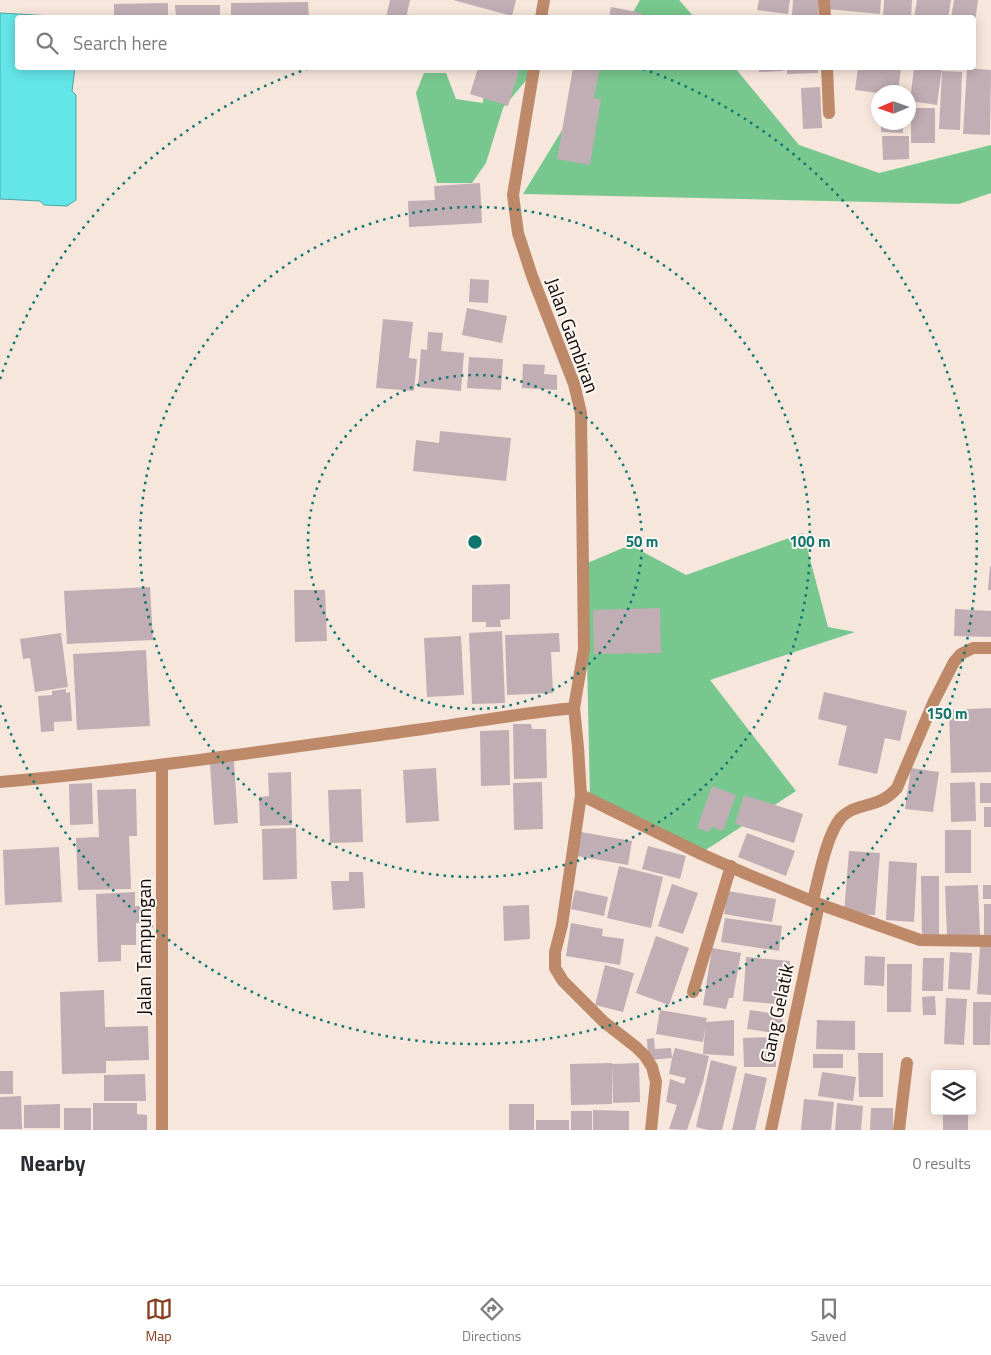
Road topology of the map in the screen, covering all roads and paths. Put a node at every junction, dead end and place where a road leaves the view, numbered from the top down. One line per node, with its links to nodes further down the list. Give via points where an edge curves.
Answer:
1 (544, 0): 3 (street)
2 (824, 0): 4 (street)
3 (542, 15)
4 (825, 15)
5 (534, 70): 9 (street, Jalan Gambiran, via 513,195 518,234 574,384 581,413 584,650)
6 (827, 70): 7 (street)
7 (829, 113)
8 (991, 648): 14 (street, Gang Gelatik, via 973,648 954,662 897,788 890,796 851,810 841,818 831,834)
9 (574, 708): 10 (street); 12 (street, Jalan Gambiran)
10 (162, 765): 11 (street); 19 (street, Jalan Tampungan)
11 (0, 782)
12 (581, 795): 13 (street); 20 (street, Jalan Gambiran, via 555,968 563,981 604,1022 636,1047 652,1067 656,1082)
13 (731, 866): 14 (street); 16 (street)
14 (816, 902): 15 (street, via 920,940); 18 (street, Gang Gelatik)
15 (991, 941)
16 (693, 992)
17 (907, 1063): 21 (street)
18 (775, 1129)
19 (162, 1130)
20 (651, 1130)
21 (899, 1130)

